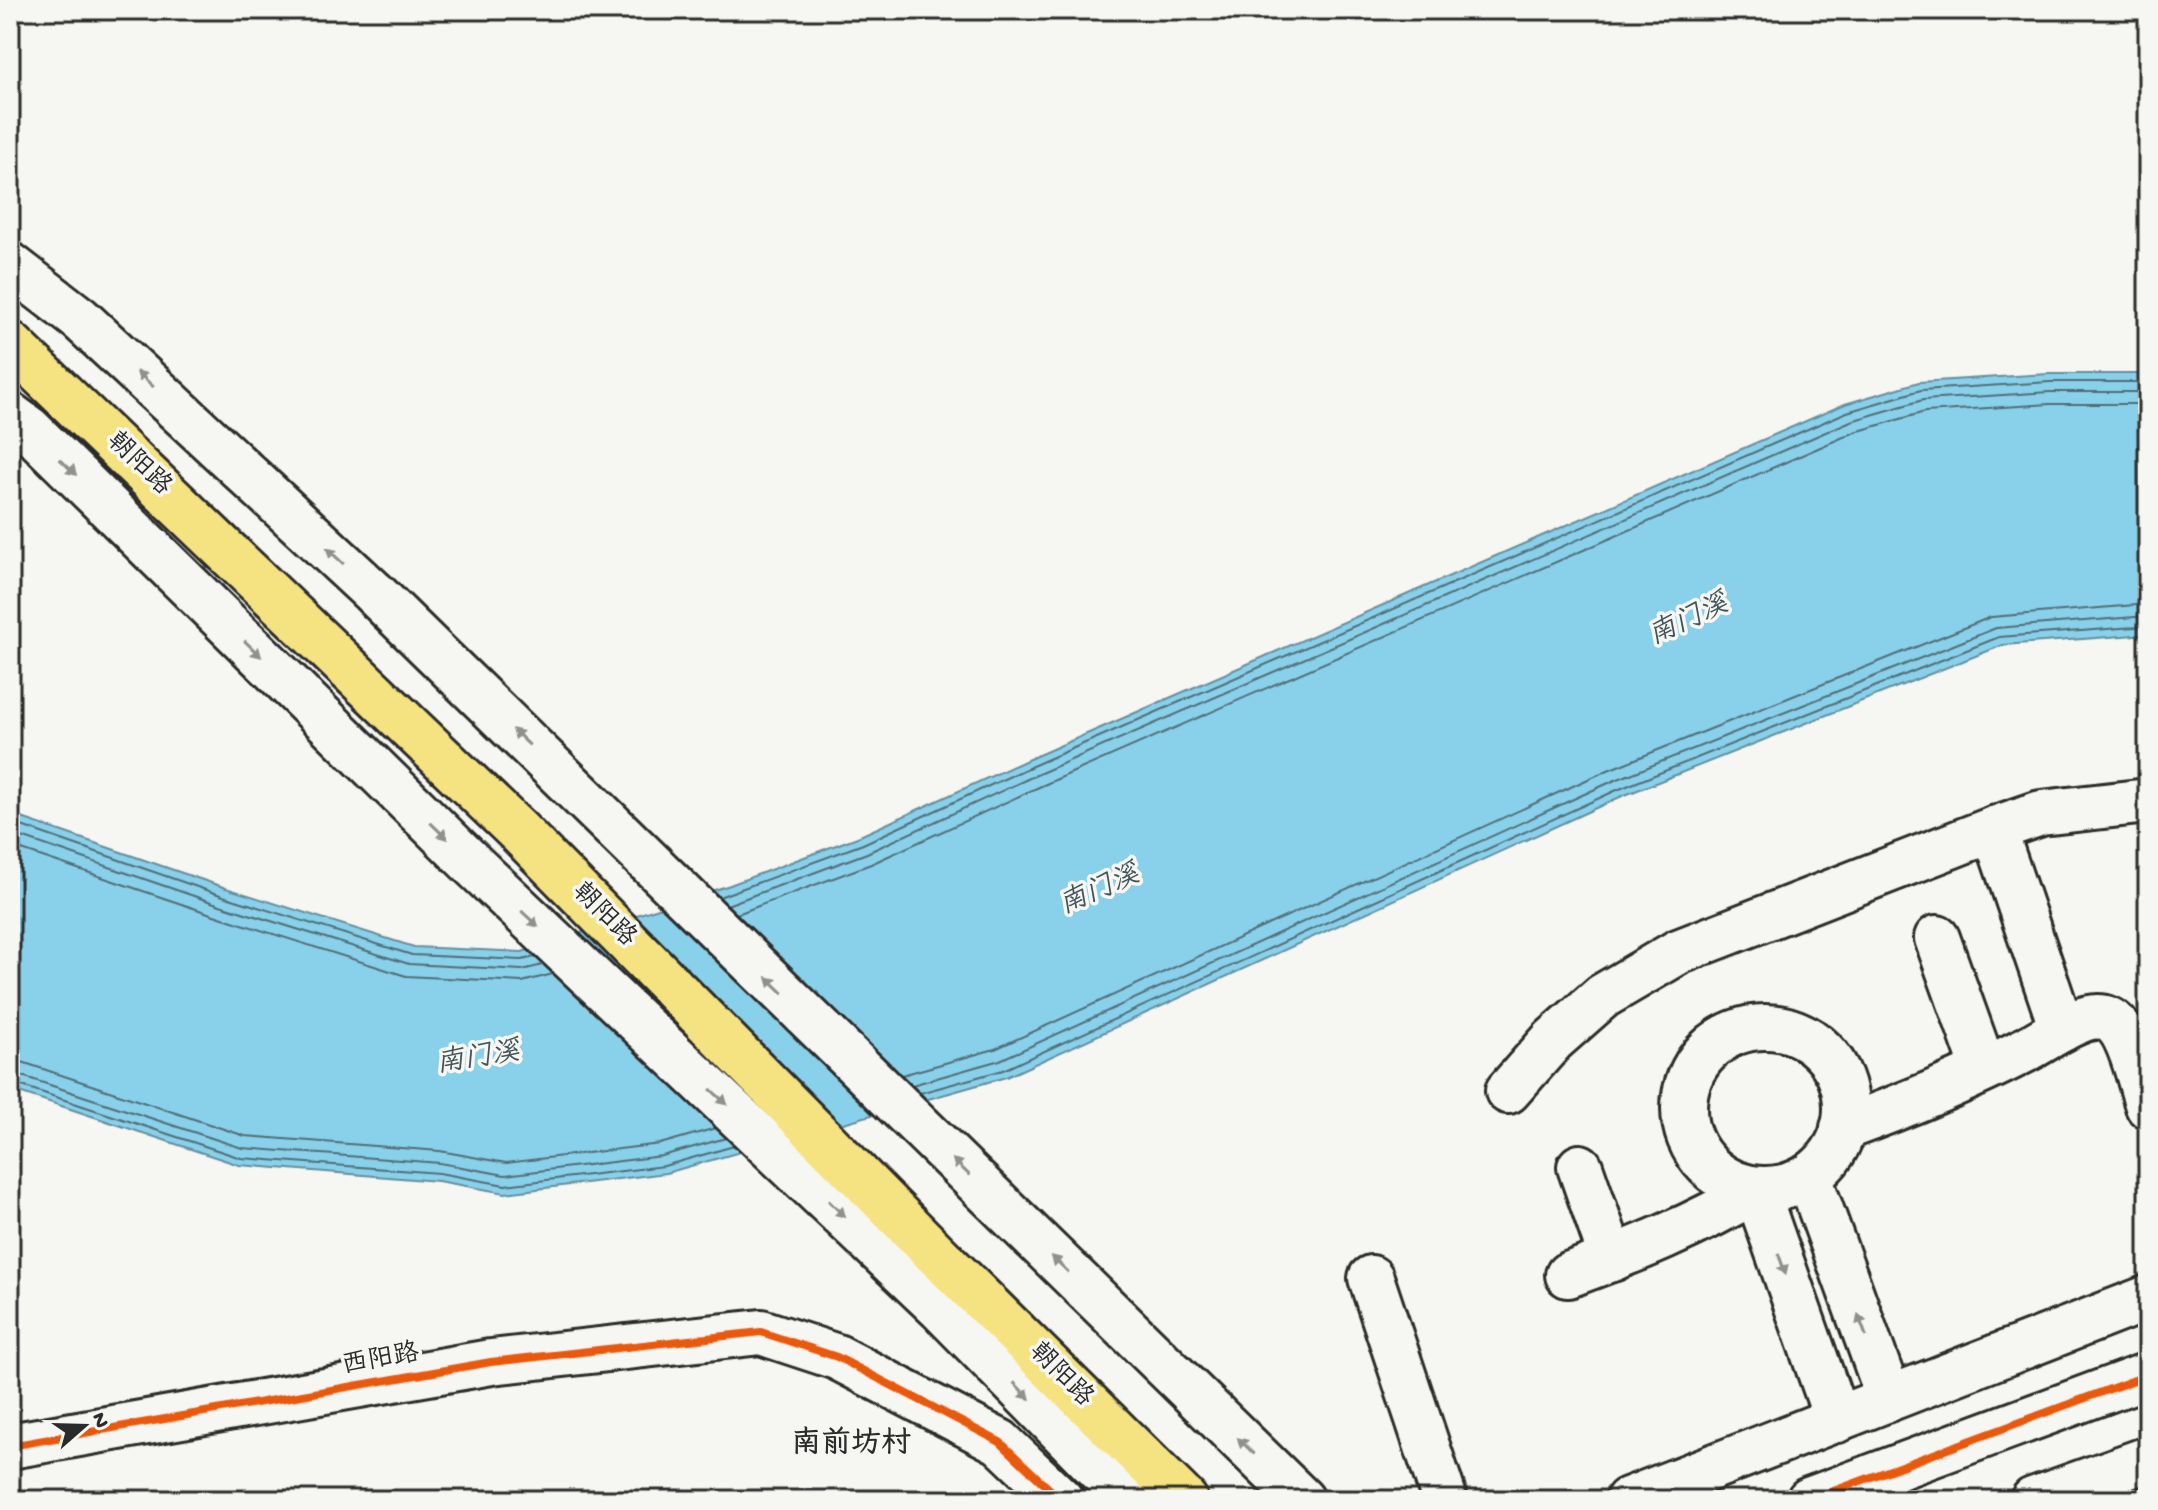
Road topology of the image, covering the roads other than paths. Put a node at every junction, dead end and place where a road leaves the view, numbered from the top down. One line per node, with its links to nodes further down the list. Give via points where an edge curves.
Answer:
1 (10, 265): 27 (street, one-way to 1, via 372,591 80,319)
2 (10, 344): 26 (main road, 朝阳路, via 519,832)
3 (10, 415): 25 (street, one-way to 25, via 940,1308)
4 (2148, 801): 5 (street, via 2041,813)
5 (1994, 829): 7 (street); 9 (street, via 1678,952 1603,996 1553,1040)
6 (1937, 938): 8 (street)
7 (2062, 1029): 8 (street); 10 (street, via 2094,1016 2120,1028)
8 (1984, 1069): 11 (street)
9 (1508, 1091)
10 (2148, 1106)
11 (1843, 1128): 13 (street, via 1829,1159); 14 (street, via 1842,1082 1810,1040 1759,1026 1710,1047 1693,1068 1684,1094 1692,1146 1708,1167 1731,1183)
12 (1580, 1167): 15 (street)
13 (1809, 1177): 14 (street, via 1784,1188); 20 (street, one-way to 13)
14 (1756, 1190): 15 (street, via 1712,1217); 21 (street, one-way to 21)
15 (1612, 1259): 16 (street)
16 (1568, 1275)
17 (1371, 1278): 28 (street)
18 (2148, 1298): 20 (street)
19 (2148, 1375): 30 (street)
20 (1889, 1398): 21 (street)
21 (1837, 1420): 29 (street)
22 (10, 1446): 24 (street, 西阳路, via 491,1362 761,1332 837,1357 1000,1442)
23 (2148, 1459): 31 (street)
24 (1061, 1500)
25 (1129, 1500)
26 (1185, 1500)
27 (1302, 1500)
28 (1445, 1500)
29 (1628, 1500)
30 (1809, 1500)
31 (2033, 1500)

